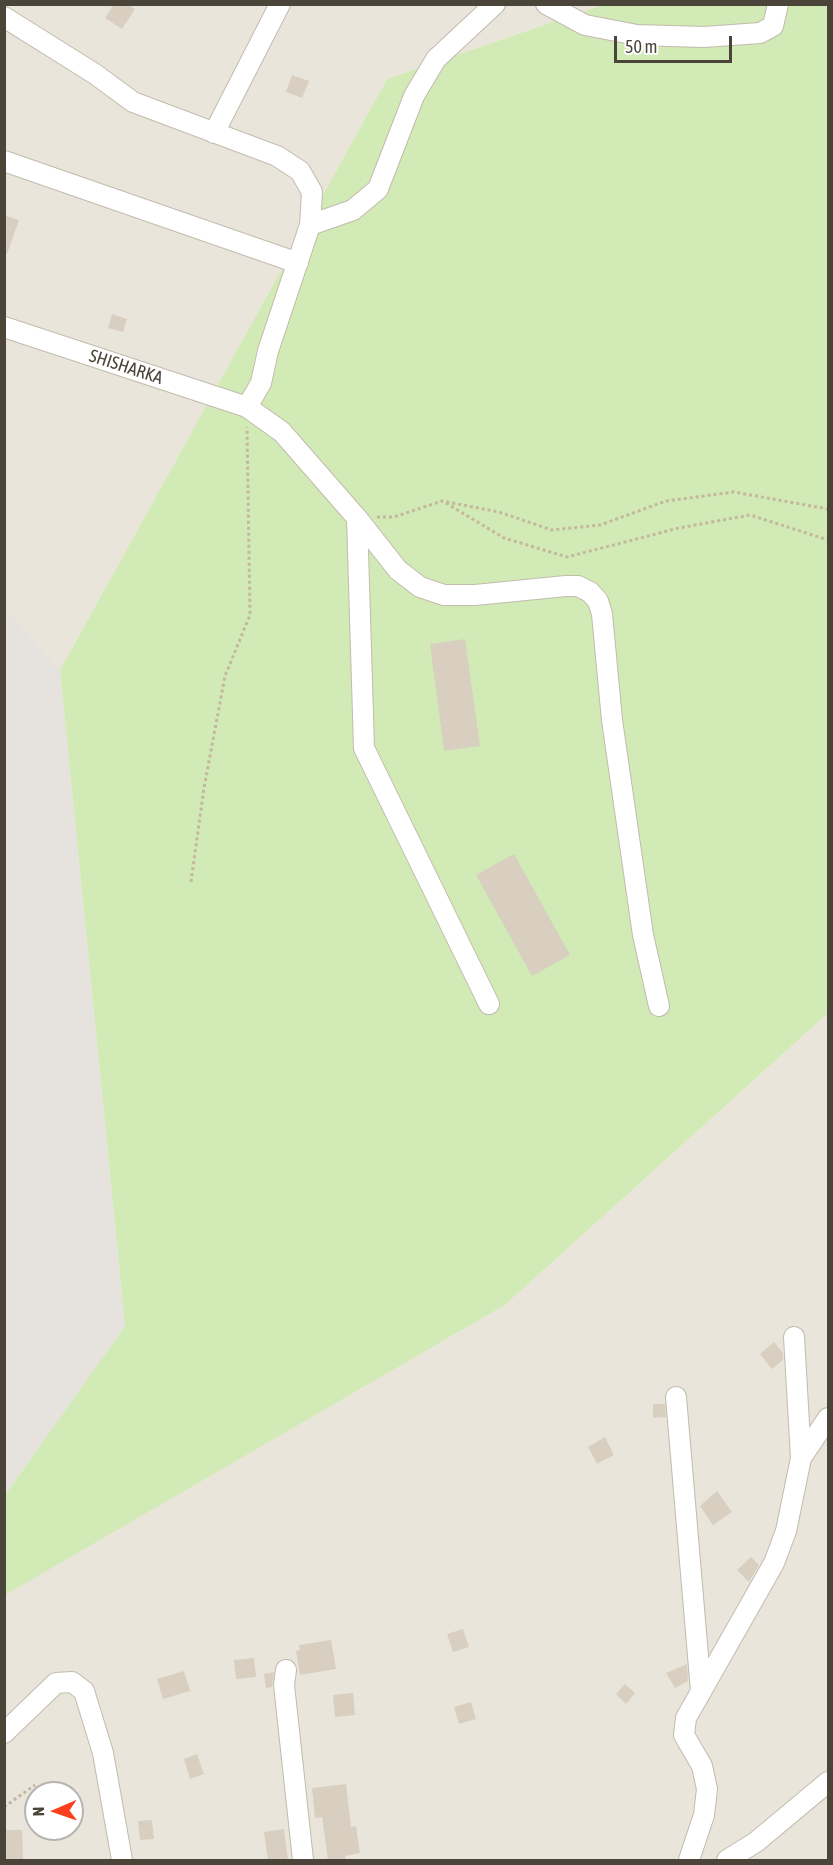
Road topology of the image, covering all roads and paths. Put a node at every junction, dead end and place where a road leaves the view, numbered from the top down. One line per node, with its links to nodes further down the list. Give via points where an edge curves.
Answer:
1 (280, 4): 6 (street)
2 (495, 4): 8 (street, via 436,59 414,96 378,189 353,210)
3 (546, 4): 4 (street, via 585,25 637,35 704,37 760,33 773,26)
4 (778, 4)
5 (4, 17): 6 (street, via 133,102)
6 (214, 133): 8 (street, via 277,156 300,171 312,192)
7 (4, 161): 9 (street)
8 (310, 225): 9 (street)
9 (298, 263): 11 (street, via 261,383)
10 (4, 327): 11 (street, SHISHARKA)
11 (247, 407): 14 (street, SHISHARKA, via 282,432); 16 (path, via 250,615 225,676)
12 (442, 501): 13 (path, via 499,512 552,531 600,525 666,501 734,492); 14 (path, via 394,517); 15 (path, via 504,538 567,557 679,528 750,515)
13 (828, 509)
14 (357, 518): 17 (street, via 364,748); 18 (street, SHISHARKA, via 398,570 420,586 444,595 578,586 598,601 643,935)
15 (828, 540)
16 (191, 882)
17 (489, 1004)
18 (659, 1006)
19 (794, 1337): 22 (street)
20 (676, 1396): 24 (street)
21 (828, 1418): 22 (street)
22 (801, 1458): 24 (street, via 786,1530 774,1563)
23 (286, 1670): 30 (street, via 284,1685)
24 (701, 1691): 31 (street, via 686,1718 684,1735 702,1766 707,1789 704,1815)
25 (4, 1733): 29 (street, via 56,1683 72,1682 84,1690 103,1753)
26 (828, 1782): 32 (street, via 756,1842)
27 (24, 1793): 28 (path)
28 (4, 1807)
29 (122, 1860)
30 (303, 1860)
31 (689, 1860)
32 (727, 1860)

